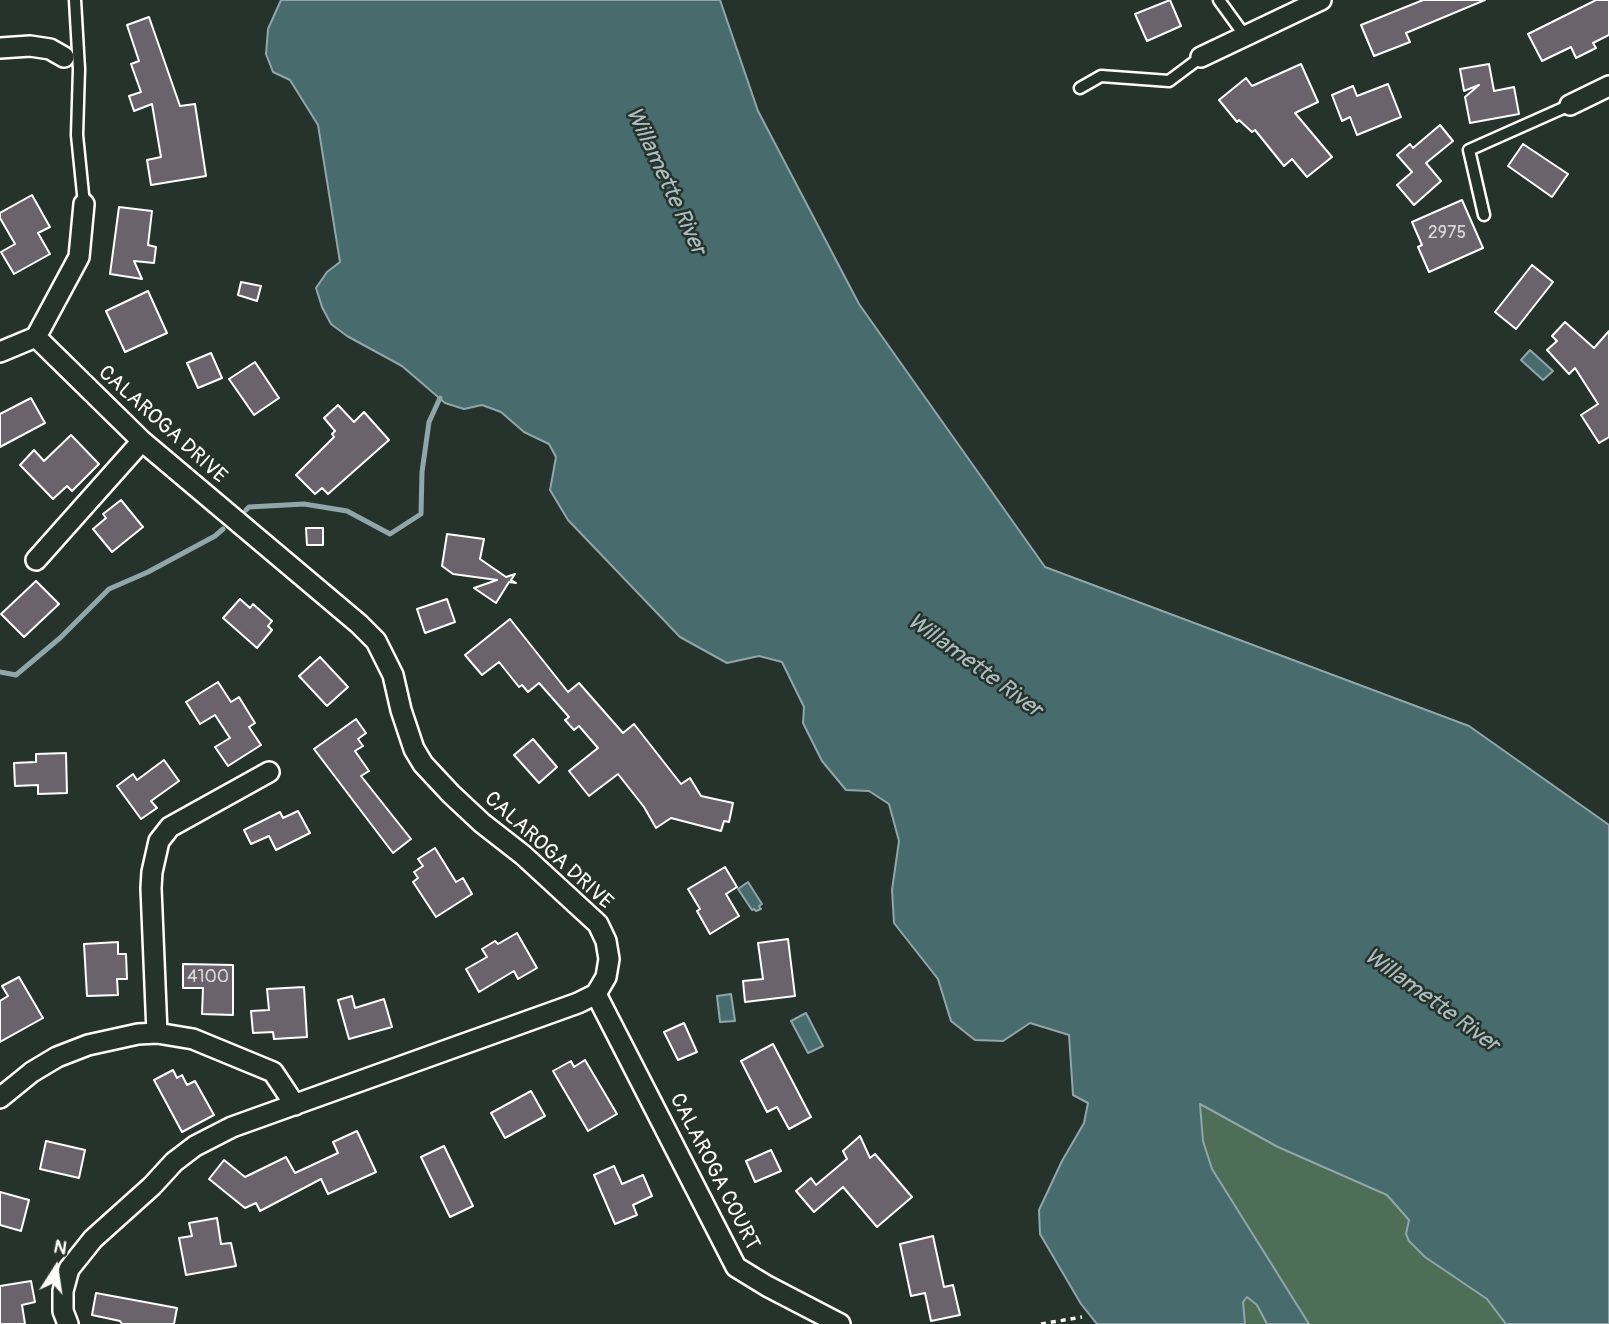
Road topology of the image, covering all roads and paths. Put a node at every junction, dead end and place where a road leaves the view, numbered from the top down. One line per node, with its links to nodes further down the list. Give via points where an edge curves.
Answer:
1 (75, 0): 7 (lane)
2 (1220, 0): 4 (lane)
3 (1321, 0): 4 (street)
4 (1245, 36): 6 (street)
5 (0, 48): 7 (street, via 50,49)
6 (1201, 57): 9 (lane, via 1169,81 1101,76)
7 (71, 60): 11 (lane)
8 (1609, 86): 10 (street)
9 (1080, 88)
10 (1570, 105): 12 (lane, via 1469,150)
11 (84, 204): 13 (street, via 79,257)
12 (1485, 215)
13 (36, 337): 14 (street); 15 (street, CALAROGA DRIVE)
14 (0, 352)
15 (142, 441): 16 (street); 18 (street, CALAROGA DRIVE, via 376,641 393,675 414,749 423,764 474,816 598,924 609,959)
16 (36, 560)
17 (270, 772): 19 (street, via 170,827 159,841 151,888)
18 (596, 994): 21 (street); 24 (street, CALAROGA COURT, via 736,1266)
19 (157, 1033): 20 (street, via 88,1045 57,1057); 21 (street, via 193,1039 273,1072)
20 (0, 1098)
21 (295, 1105): 23 (street, via 194,1146 93,1238 69,1269 63,1291)
22 (1082, 1317): 25 (path)
23 (68, 1324)
24 (840, 1324)
25 (1041, 1324)

